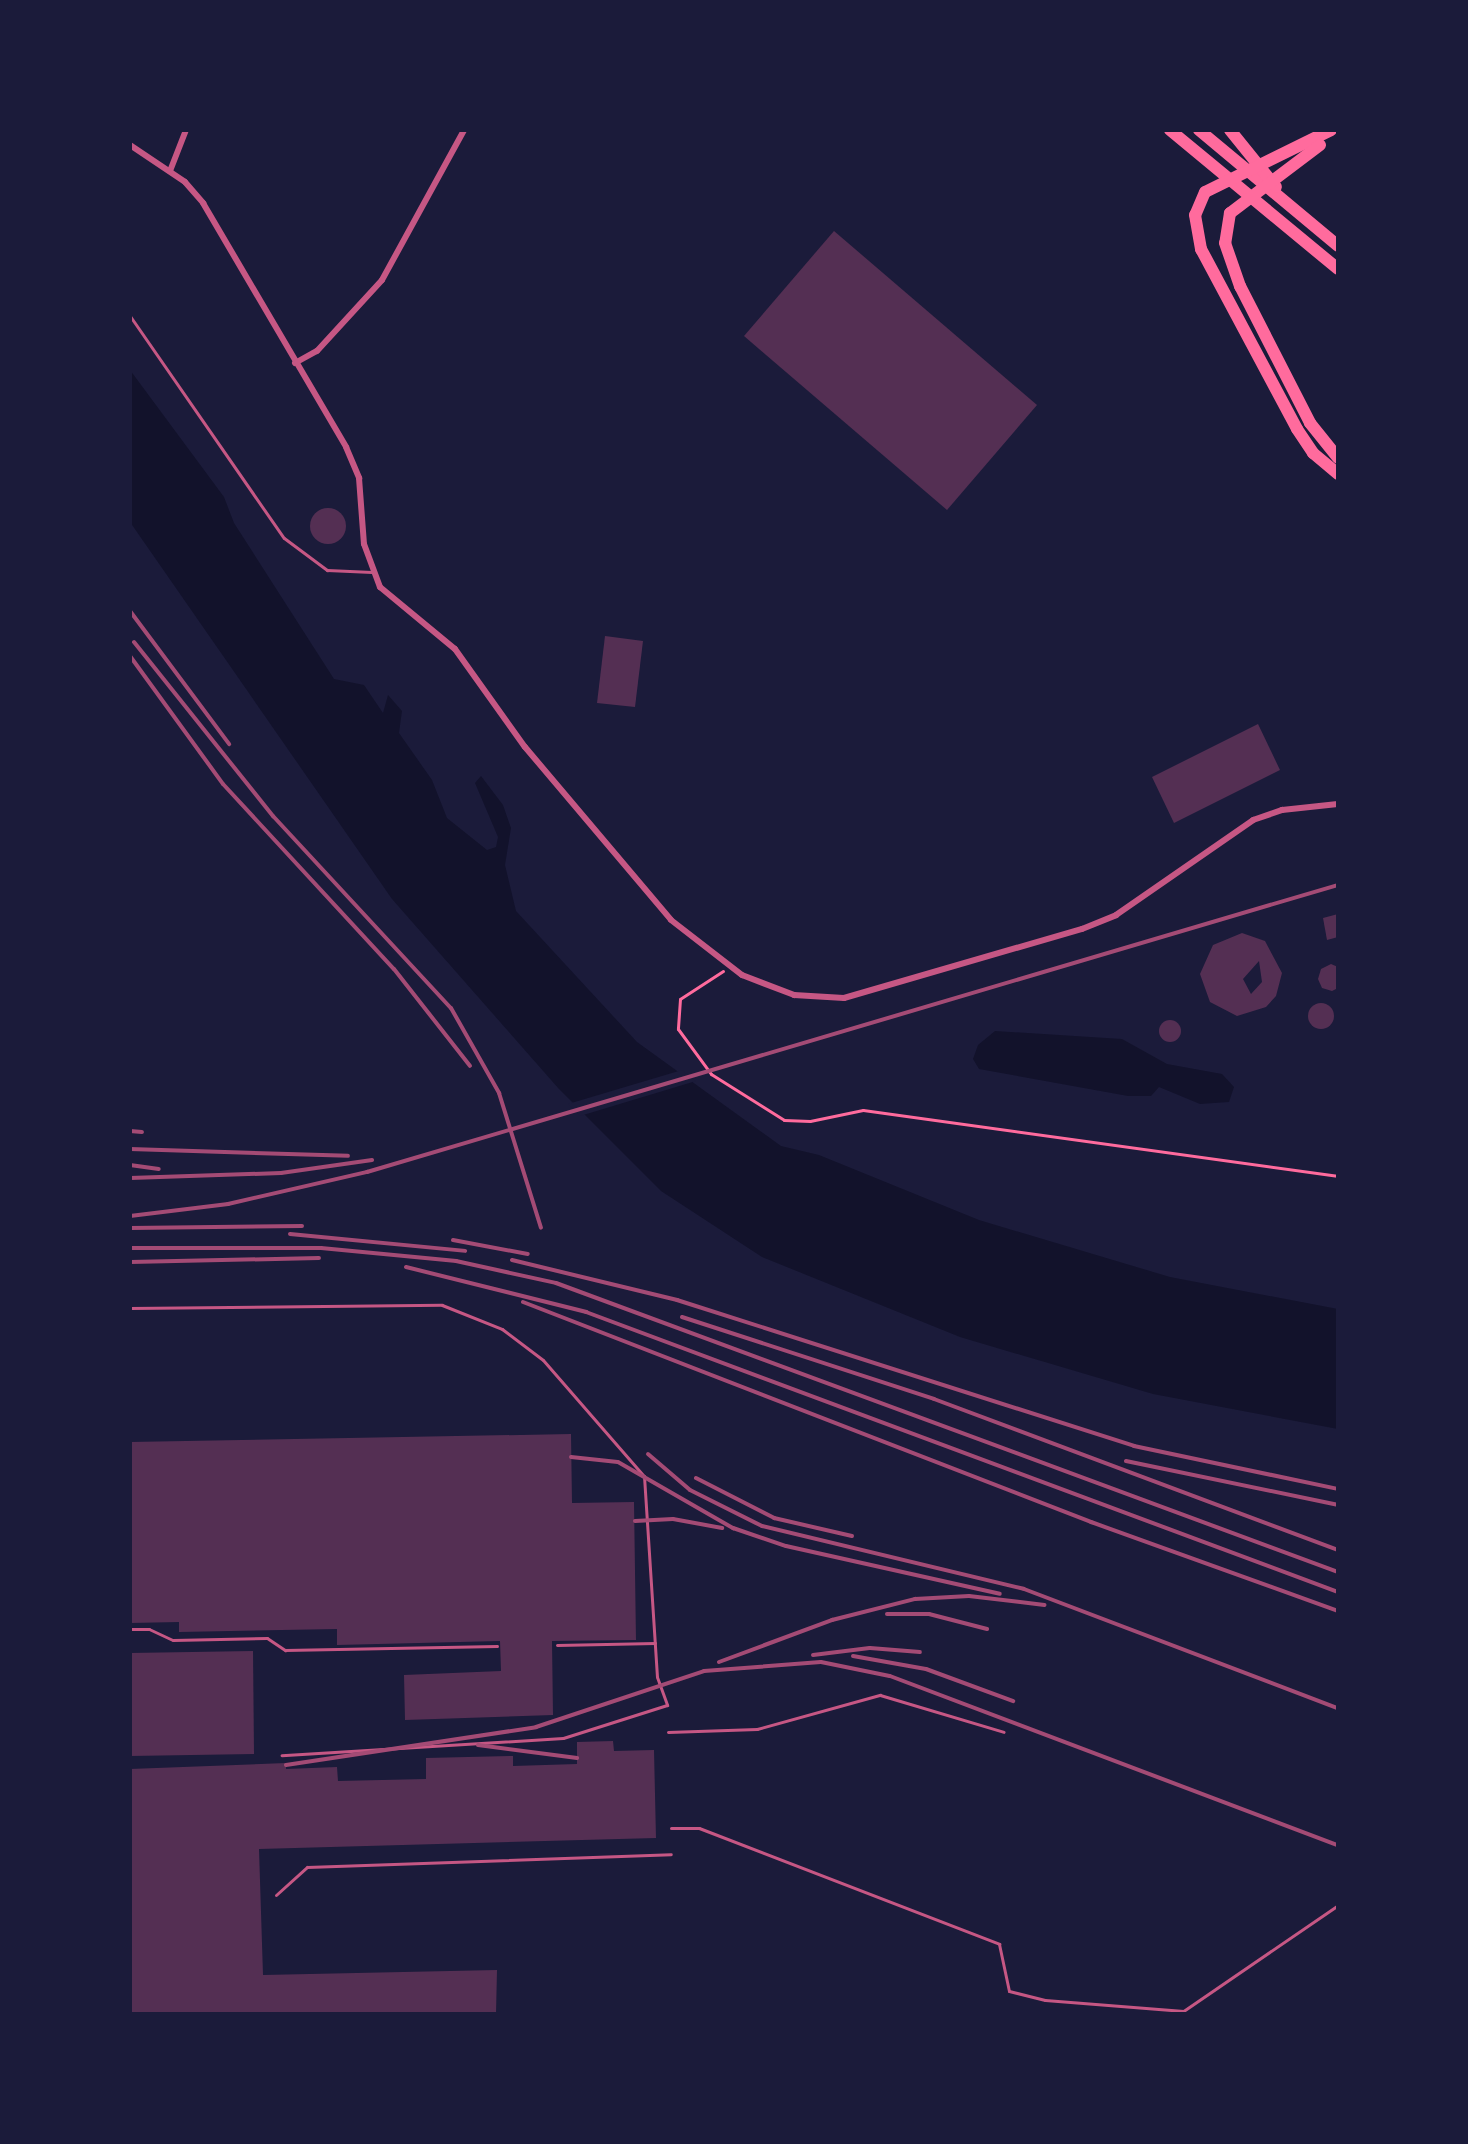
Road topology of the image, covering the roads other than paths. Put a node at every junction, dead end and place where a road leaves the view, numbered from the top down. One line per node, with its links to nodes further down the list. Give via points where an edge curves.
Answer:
1 (186, 130): 8 (street)
2 (464, 130): 13 (street, via 382,280 317,351)
3 (1170, 130): 11 (highway)
4 (1199, 130): 9 (highway)
5 (1230, 130): 9 (highway)
6 (1332, 130): 14 (highway, via 1239,204 1230,213 1225,234 1240,286 1310,423); 15 (highway, via 1205,192 1195,229 1297,429 1313,453)
7 (130, 145): 8 (street)
8 (170, 171): 13 (street, via 203,203)
9 (1278, 194): 10 (highway)
10 (1338, 246)
11 (1337, 268)
12 (130, 316): 16 (lane, via 284,538 327,570)
13 (295, 363): 16 (street, via 355,465)
14 (1338, 458)
15 (1338, 474)
16 (372, 572): 17 (street, via 401,609 455,649 525,747 671,920 729,966 794,995 844,998 1082,929 1116,915 1253,820 1282,810)
17 (1338, 804)
18 (130, 1308): 20 (lane, via 442,1305 502,1329 543,1360 644,1476)
19 (130, 1629): 22 (lane, via 149,1629 173,1640 267,1638 285,1650)
20 (655, 1643): 21 (lane); 25 (lane, via 657,1677 667,1705 563,1738)
21 (557, 1645)
22 (497, 1646)
23 (668, 1732): 24 (lane, via 757,1729 880,1695)
24 (1004, 1732)
25 (282, 1755)
26 (671, 1828): 30 (lane, via 699,1828 999,1944 1009,1991 1045,2000)
27 (671, 1854): 28 (lane, via 307,1867)
28 (276, 1895)
29 (1338, 1905): 30 (lane)
30 (1184, 2011): 31 (lane)
31 (1179, 2014)

